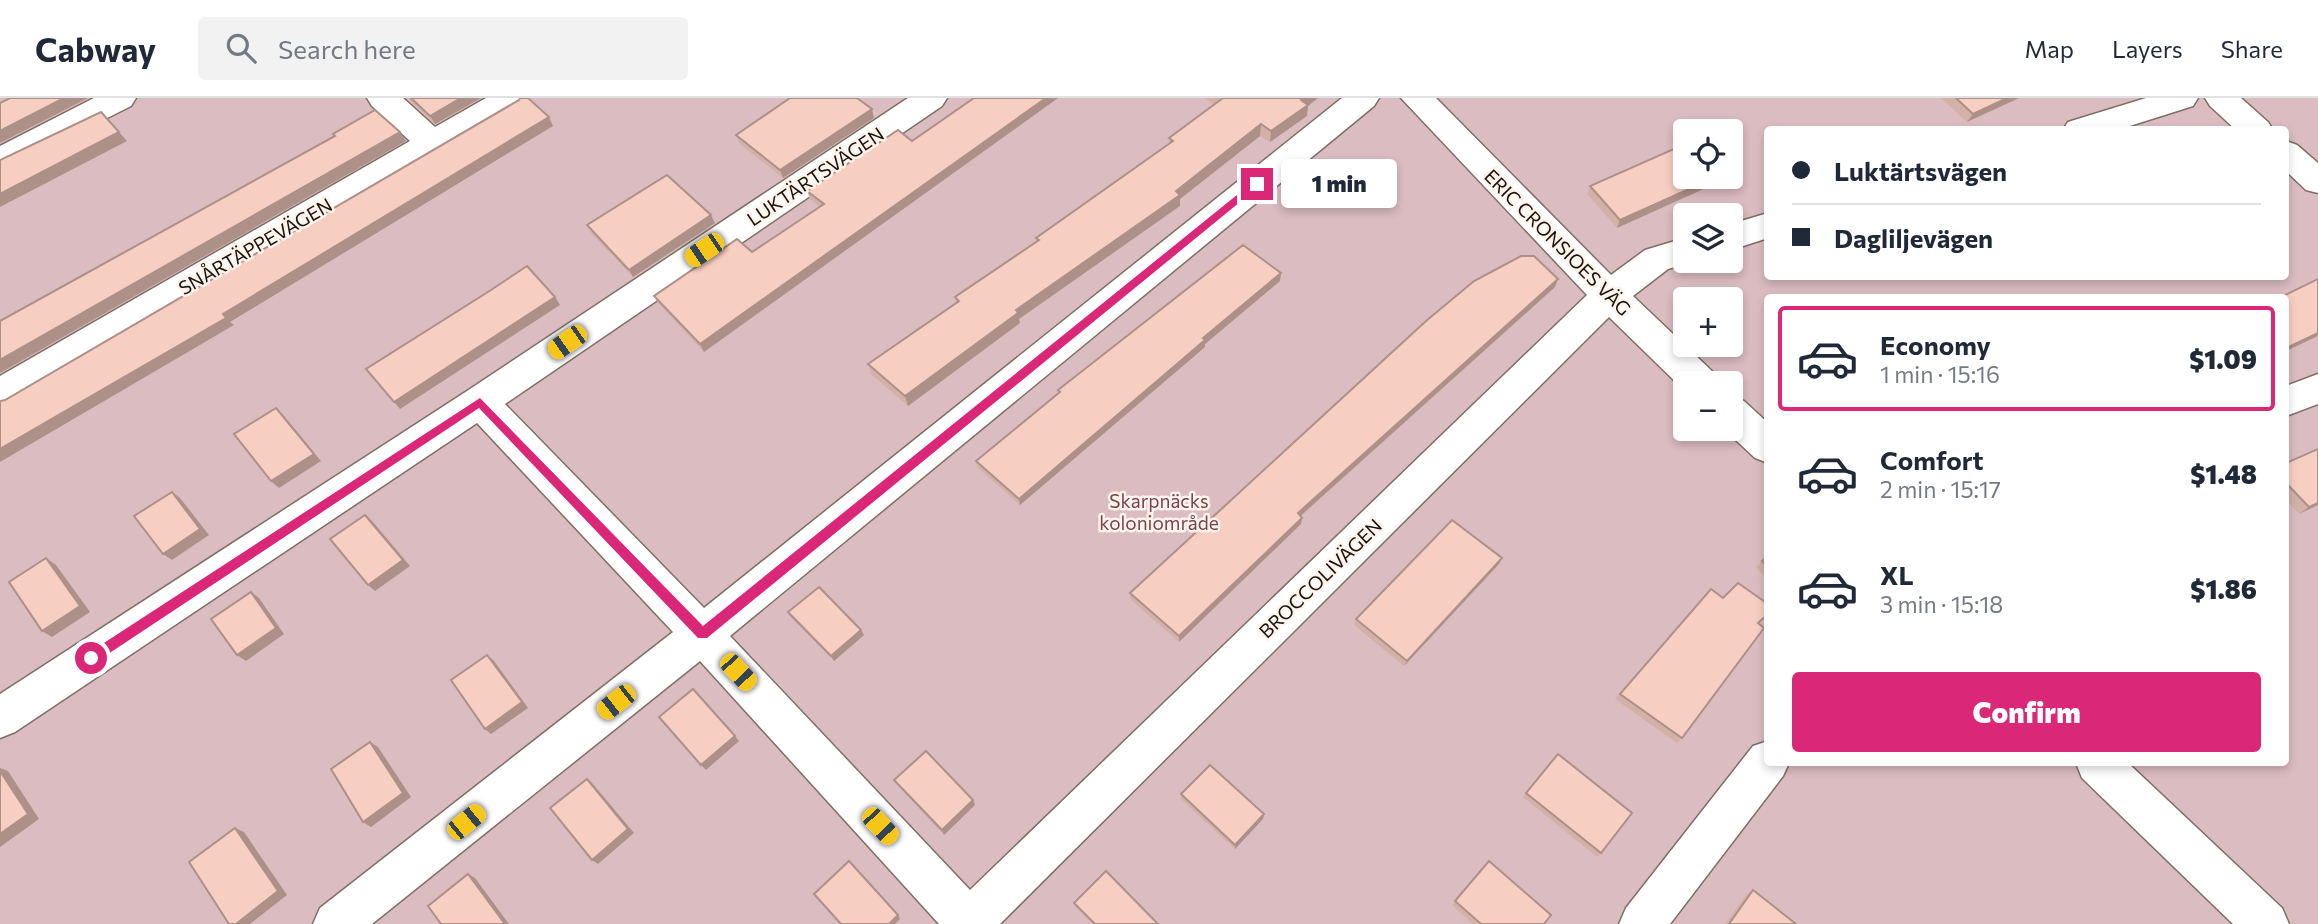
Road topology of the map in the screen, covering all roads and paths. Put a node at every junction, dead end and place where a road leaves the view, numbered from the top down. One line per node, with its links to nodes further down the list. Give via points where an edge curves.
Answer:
1 (120, 98): 13 (street)
2 (383, 98): 11 (street)
3 (511, 98): 11 (street, SNÅRTÄPPEVÄGEN)
4 (931, 98): 23 (street, LUKTÄRTSVÄGEN)
5 (1363, 98): 26 (street)
6 (1417, 98): 18 (street, ERIC CRONSIOES VÄG)
7 (2182, 98): 9 (street)
8 (2221, 98): 10 (street)
9 (2093, 126)
10 (2253, 126)
11 (432, 144): 21 (street, SNÅRTÄPPEVÄGEN)
12 (2289, 156): 14 (street)
13 (0, 160)
14 (2318, 181)
15 (1764, 226): 16 (street)
16 (1743, 233)
17 (1673, 254): 18 (street, BROCCOLIVÄGEN, via 1657,259)
18 (1609, 295): 19 (street, ERIC CRONSIOES VÄG); 30 (street, BROCCOLIVÄGEN)
19 (1688, 371)
20 (2318, 389): 22 (street)
21 (0, 394)
22 (2289, 400)
23 (480, 402): 26 (street); 27 (street, LUKTÄRTSVÄGEN)
24 (1743, 423): 25 (street)
25 (1764, 443)
26 (702, 634): 30 (street); 31 (street)
27 (0, 718)
28 (1764, 766): 32 (street)
29 (2100, 766): 33 (street)
30 (969, 923)
31 (336, 924)
32 (1642, 924)
33 (2266, 924)

